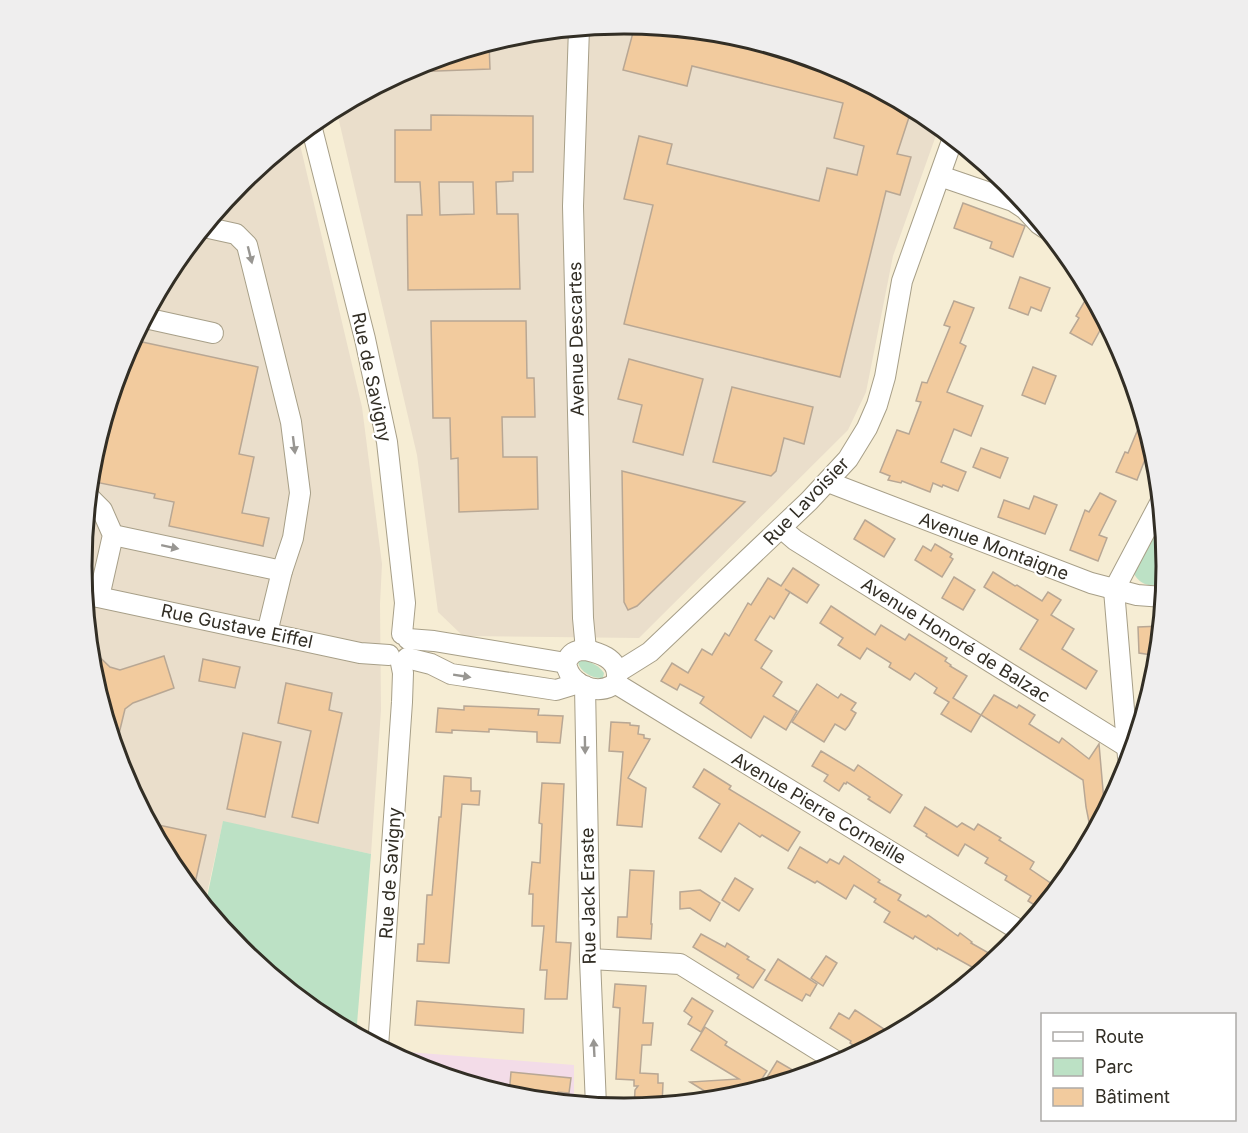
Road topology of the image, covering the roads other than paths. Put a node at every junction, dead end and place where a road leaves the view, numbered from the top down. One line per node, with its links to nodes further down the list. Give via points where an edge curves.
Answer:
1 (579, 37): 21 (street, Avenue Descartes, via 573,206)
2 (313, 134): 20 (street, Rue de Savigny, via 387,442 405,603)
3 (950, 146): 4 (street, Rue Lavoisier)
4 (940, 176): 5 (street); 9 (street, Rue Lavoisier, via 902,281 877,405 848,459)
5 (1009, 200)
6 (213, 229): 14 (street, one-way to 14, via 236,234 247,245 291,422 300,493 293,538)
7 (153, 320): 8 (street)
8 (213, 333)
9 (828, 482): 12 (street, Rue Lavoisier); 15 (street, Avenue Montaigne)
10 (96, 504): 13 (street)
11 (1153, 516): 15 (street)
12 (781, 528): 23 (street, Rue Lavoisier, via 650,652); 26 (street, Avenue Honoré de Balzac)
13 (112, 535): 14 (street, one-way to 14); 16 (street)
14 (282, 571): 19 (street)
15 (1114, 590): 18 (street, Avenue Montaigne); 25 (street)
16 (93, 593)
17 (92, 595): 19 (street, Rue Gustave Eiffel)
18 (1155, 596)
19 (267, 633): 20 (street, Rue Gustave Eiffel, via 360,653)
20 (402, 650): 22 (street, via 434,641); 24 (street, one-way to 24, via 451,674 556,690); 29 (street, Rue de Savigny, via 402,702)
21 (586, 650): 22 (street, via 574,652); 23 (street, via 607,657 615,666)
22 (566, 663): 24 (street, via 572,677)
23 (616, 678): 24 (street, via 613,686 602,690); 27 (street, Avenue Pierre Corneille)
24 (582, 685): 28 (street, Rue Jack Eraste, one-way to 28)
25 (1128, 739)
26 (1124, 750)
27 (1014, 927)
28 (590, 959): 30 (street, via 680,964); 31 (street, Rue Jack Eraste, one-way to 28)
29 (379, 1038)
30 (829, 1057)
31 (596, 1097)

